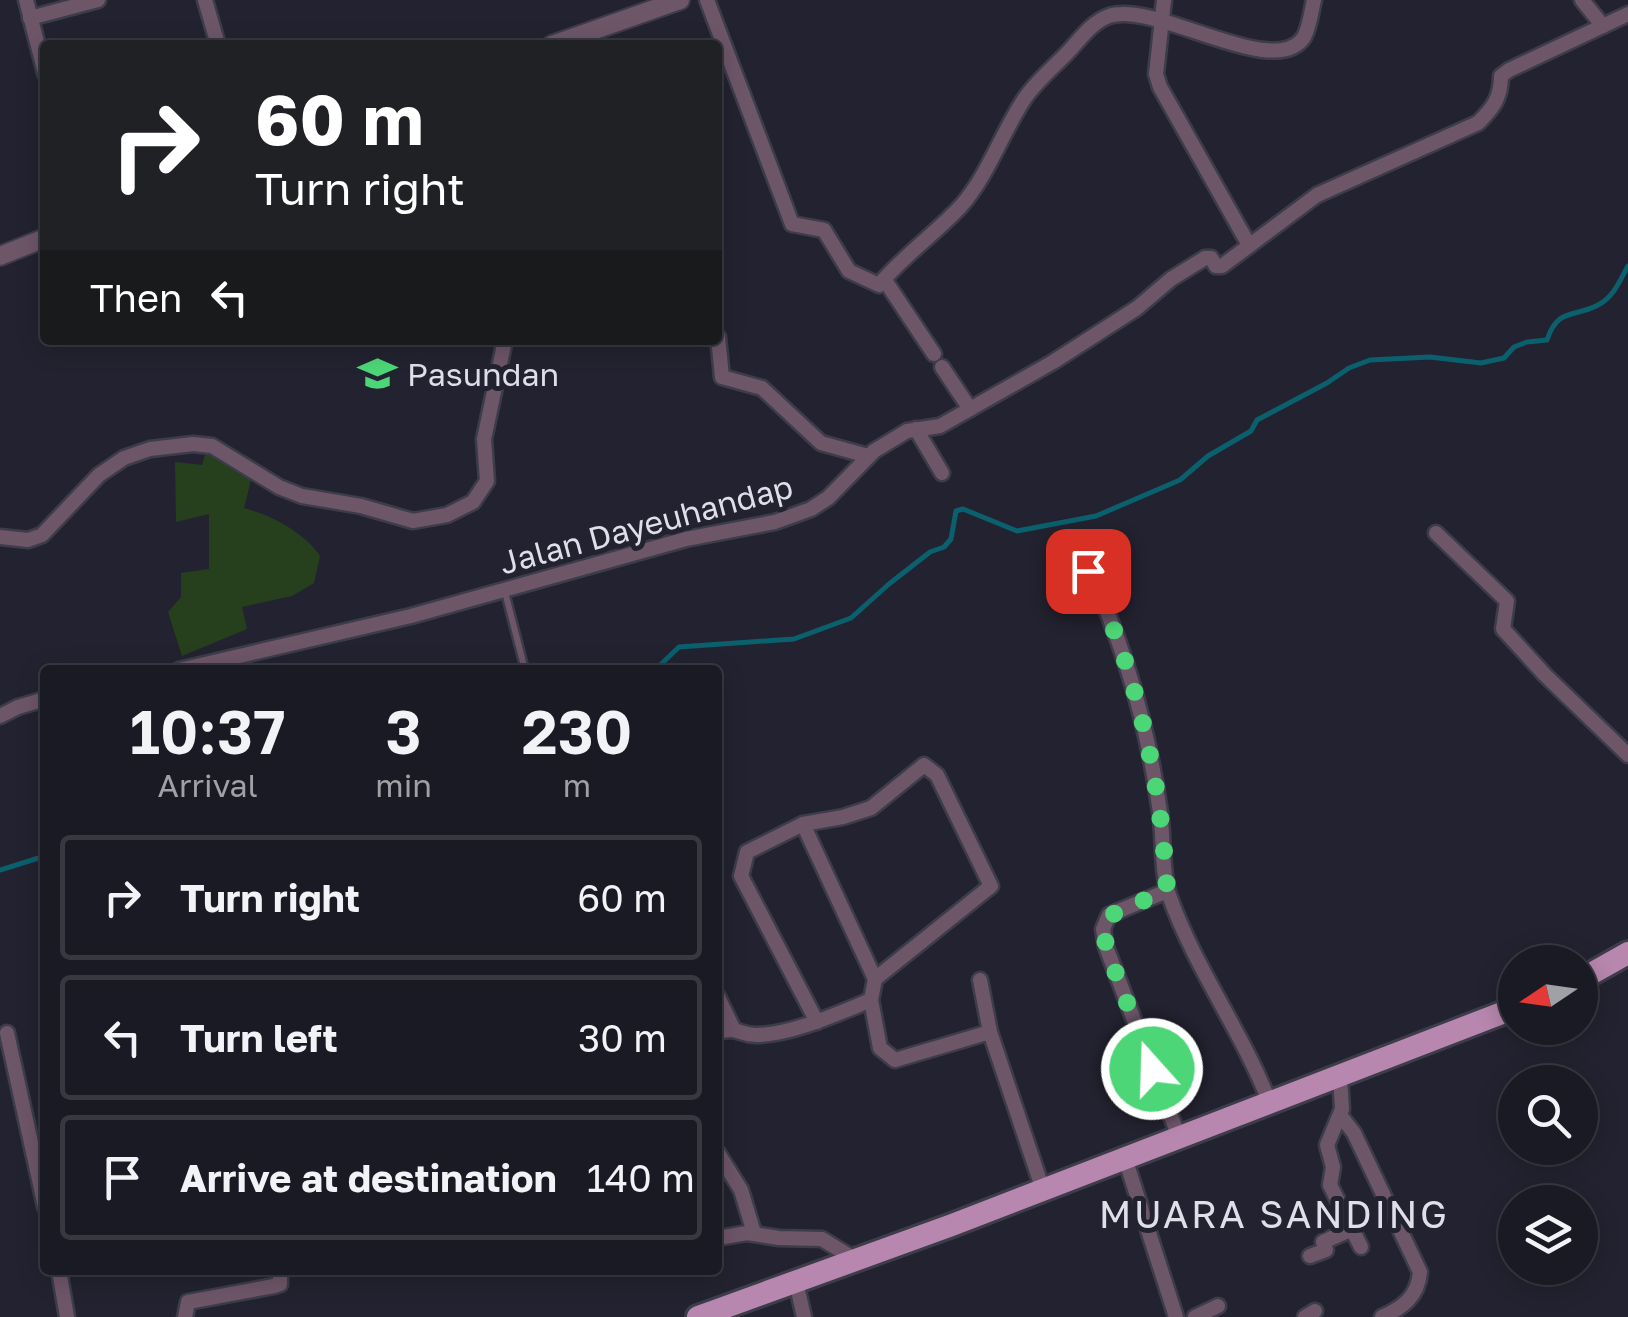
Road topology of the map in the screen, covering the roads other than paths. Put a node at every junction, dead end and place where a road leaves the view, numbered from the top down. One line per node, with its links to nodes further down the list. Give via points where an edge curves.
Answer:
1 (26, 0): 10 (street)
2 (98, 0): 10 (street)
3 (204, 0): 12 (street)
4 (680, 0): 13 (street)
5 (707, 0): 18 (street, via 789,218 795,226 824,230 849,271 879,285)
6 (1314, 0): 8 (street, via 1304,38 1269,51)
7 (1582, 0): 11 (street)
8 (1162, 10): 16 (street, via 1160,86); 18 (street, via 1095,23 1024,99 962,204)
9 (1628, 14): 11 (street, Jalan Dayeuhandap)
10 (30, 18): 14 (street)
11 (1603, 26): 16 (street, Jalan Dayeuhandap, via 1508,70 1499,99 1478,124 1317,194)
12 (216, 40)
13 (566, 40)
14 (40, 55)
15 (40, 240): 17 (street)
16 (1249, 244): 21 (street, Jalan Dayeuhandap, via 1222,266 1209,257 1171,278 1120,319)
17 (0, 256)
18 (884, 279): 21 (street)
19 (504, 345): 26 (street, via 484,439 487,481 473,502 447,515 412,521 302,496 212,446 193,444 124,458 42,535)
20 (719, 345): 23 (street, via 722,377 762,388 821,443)
21 (970, 409): 22 (street, Jalan Dayeuhandap, via 940,426)
22 (912, 430): 23 (street, Jalan Dayeuhandap); 24 (street)
23 (871, 453): 28 (street, Jalan Dayeuhandap, via 811,510)
24 (942, 473)
25 (1436, 533): 33 (street, via 1507,601 1503,629)
26 (0, 537)
27 (1088, 571): 35 (street, via 1138,704 1160,810)
28 (504, 591): 29 (street, Jalan Dayeuhandap); 30 (lane)
29 (200, 665)
30 (524, 665)
31 (40, 700): 32 (street)
32 (0, 716)
33 (1628, 754)
34 (803, 824): 38 (street); 38 (street, via 871,808 924,765 937,775 979,858 991,886); 43 (street, via 747,852 741,876)
35 (1167, 890): 49 (street); 51 (street, via 1109,916 1104,929)
36 (1628, 952): 37 (main road)
37 (1598, 970)
38 (875, 979): 40 (street)
39 (980, 980): 46 (street)
40 (871, 1000): 43 (street); 46 (street, via 880,1048 894,1060)
41 (722, 1005): 44 (street)
42 (1498, 1015): 48 (main road)
43 (817, 1022): 44 (street, via 754,1035)
44 (733, 1028): 45 (street)
45 (722, 1031)
46 (990, 1032): 55 (street)
47 (7, 1033): 54 (street)
48 (1340, 1076): 49 (main road); 50 (street)
49 (1269, 1101): 51 (main road)
50 (1340, 1115): 56 (street, via 1327,1145 1330,1185); 72 (street, via 1420,1272 1405,1306)
51 (1178, 1136): 52 (main road)
52 (1125, 1158): 55 (main road); 70 (street)
53 (722, 1159): 57 (street, via 741,1190)
54 (40, 1184)
55 (1042, 1190): 61 (main road)
56 (1352, 1229): 59 (street); 60 (street)
57 (754, 1233): 58 (street); 61 (street, via 822,1239)
58 (722, 1237)
59 (1361, 1247)
60 (1310, 1256)
61 (856, 1260): 64 (main road)
62 (60, 1275): 66 (street)
63 (280, 1275): 67 (street, via 274,1286 188,1302)
64 (796, 1282): 68 (main road); 69 (street)
65 (1218, 1306): 71 (street)
66 (67, 1317)
67 (185, 1317)
68 (698, 1317)
69 (804, 1317)
70 (1176, 1317)
71 (1195, 1317)
72 (1382, 1317)

